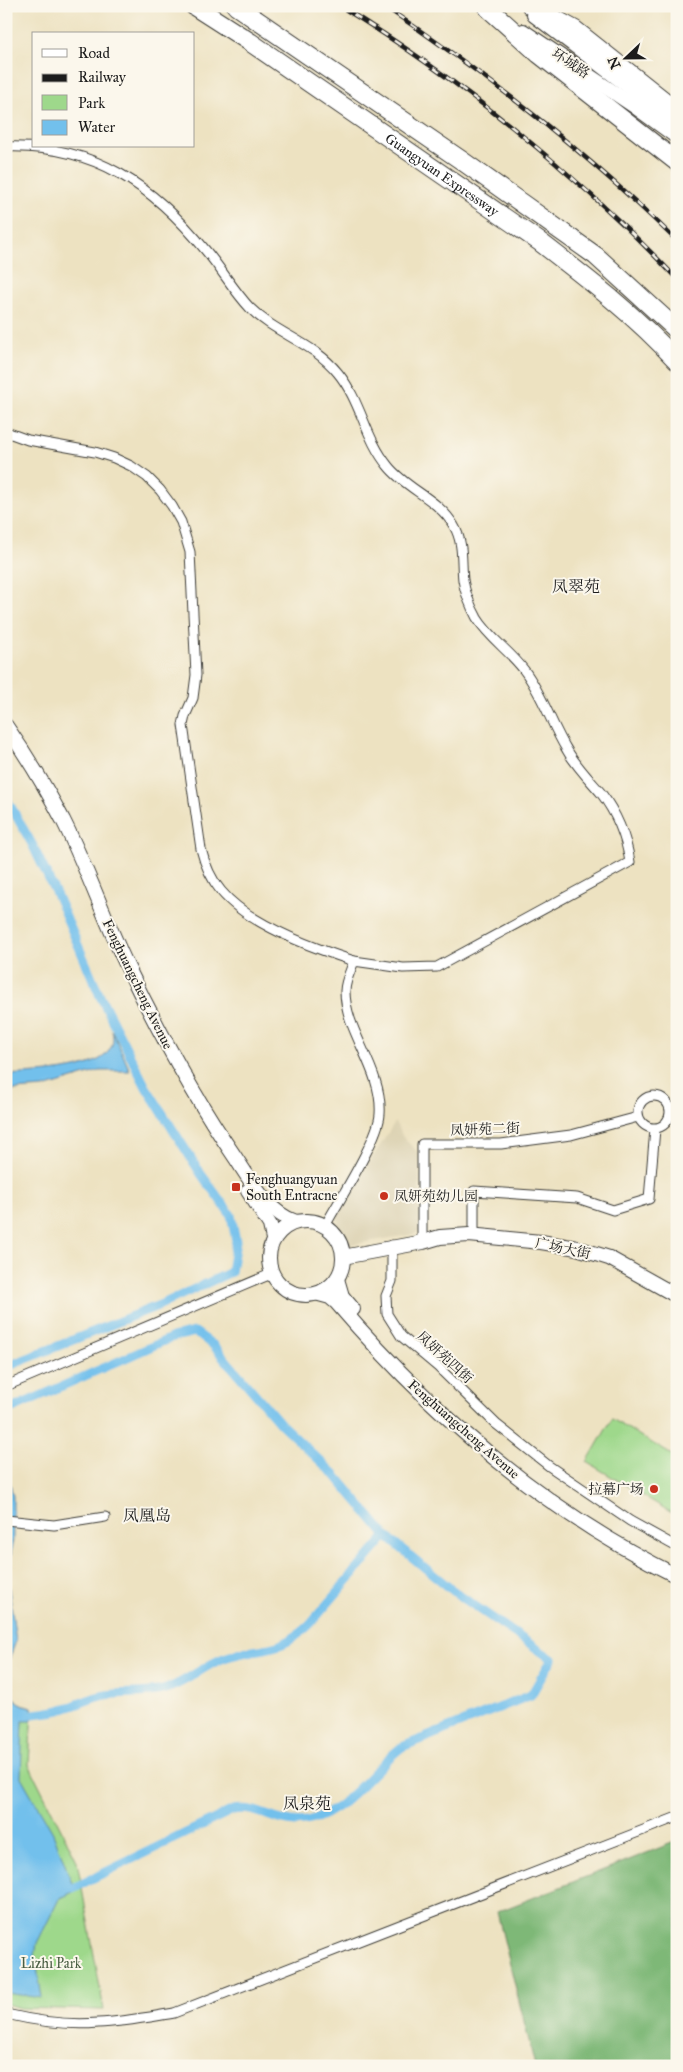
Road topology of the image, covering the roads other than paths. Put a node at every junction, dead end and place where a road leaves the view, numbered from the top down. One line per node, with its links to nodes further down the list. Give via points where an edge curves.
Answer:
1 (194, 6): 14 (highway, Guangyuan Expressway, via 540,242 628,313)
2 (236, 6): 13 (highway, Guangyuan Expressway, via 596,256)
3 (523, 6): 7 (main road, 环城路)
4 (531, 6): 6 (highway, via 575,30)
5 (487, 7): 8 (main road, 环城路); 12 (highway, via 546,59)
6 (677, 111)
7 (677, 123)
8 (677, 137)
9 (6, 147): 10 (street)
10 (32, 147)
11 (44, 148): 18 (street, via 103,164 135,182 194,236 250,308 328,361 350,390 371,440 392,472 448,515 461,545 464,581 478,618 524,670 568,752 609,804 620,824 630,862 437,967 403,968)
12 (677, 162)
13 (677, 330)
14 (677, 360)
15 (6, 432): 18 (street, via 28,440 114,458 147,477 172,506 181,522 190,552 195,687 183,725 206,867 221,891 241,909 297,940)
16 (6, 726): 22 (main road, Fenghuangcheng Avenue, via 63,820 127,966 200,1103 270,1205 278,1214)
17 (6, 742): 27 (main road, Fenghuangcheng Avenue, via 62,837 109,946 160,1049 199,1118 266,1217)
18 (354, 962): 23 (street, via 345,989 348,1010 379,1089 380,1116 372,1140)
19 (673, 1116): 20 (street, via 668,1104 655,1096 641,1102); 21 (street)
20 (638, 1117): 21 (street, via 644,1126); 25 (street, 凤妍苑二街, via 571,1135 501,1144 422,1144)
21 (655, 1129): 24 (street, via 649,1199 613,1210 576,1198 474,1191)
22 (296, 1222): 23 (main road, via 311,1221); 27 (main road, via 283,1228)
23 (325, 1226): 29 (main road, via 336,1236)
24 (474, 1235): 26 (main road, 广场大街); 33 (main road, 广场大街, via 577,1248 608,1258)
25 (422, 1236): 26 (main road, 广场大街); 28 (main road, 广场大街)
26 (440, 1237): 28 (main road, 广场大街)
27 (273, 1239): 30 (main road, via 268,1253)
28 (392, 1245): 29 (main road, 广场大街); 37 (street, 凤妍苑四街, via 392,1282 386,1296 387,1314 402,1336 496,1424 545,1463 630,1521)
29 (343, 1254): 31 (main road, via 343,1266)
30 (271, 1274): 32 (main road, via 286,1290 300,1296); 34 (street)
31 (337, 1279): 32 (main road); 38 (main road, Fenghuangcheng Avenue, via 342,1296 372,1330 486,1440 588,1516)
32 (320, 1294): 39 (main road, Fenghuangcheng Avenue, via 336,1302 419,1389 516,1475 617,1544)
33 (677, 1296)
34 (6, 1386)
35 (105, 1516): 36 (street, via 54,1525)
36 (6, 1520)
37 (677, 1547)
38 (677, 1567)
39 (677, 1576)
40 (677, 1817): 41 (street, via 174,2013 89,2024 43,2021)
41 (6, 2014)

